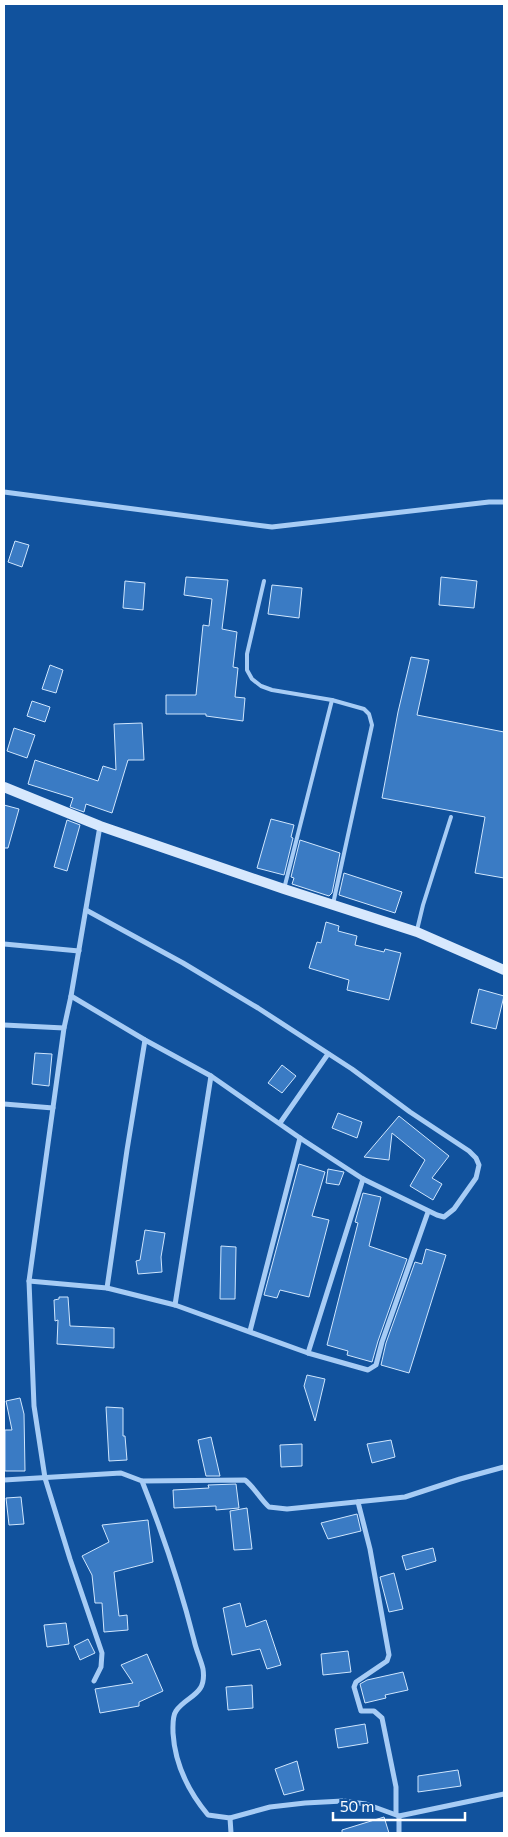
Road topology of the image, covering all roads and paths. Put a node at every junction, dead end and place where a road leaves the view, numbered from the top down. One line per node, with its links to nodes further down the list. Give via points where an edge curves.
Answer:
1 (4, 492): 2 (street, via 272,527)
2 (504, 502)
3 (264, 581): 4 (lane, via 247,654 247,670 252,679 272,690)
4 (332, 700): 8 (lane); 9 (lane, via 364,709 372,725)
5 (4, 787): 7 (street)
6 (451, 817): 11 (lane)
7 (100, 826): 8 (street); 10 (street)
8 (284, 889): 9 (street)
9 (333, 904): 11 (street)
10 (86, 910): 13 (street); 19 (street, via 184,963)
11 (416, 932): 14 (street)
12 (4, 944): 13 (street)
13 (79, 951): 15 (street)
14 (504, 970)
15 (71, 996): 17 (street); 18 (street)
16 (4, 1025): 17 (street)
17 (64, 1028): 22 (street)
18 (146, 1040): 20 (street); 28 (street)
19 (328, 1054): 23 (street); 26 (street, via 476,1158 479,1170 476,1178 454,1209 444,1217)
20 (210, 1076): 23 (street); 29 (street)
21 (4, 1104): 22 (street)
22 (53, 1108): 27 (street)
23 (280, 1123): 24 (street)
24 (300, 1138): 25 (street); 30 (street)
25 (363, 1180): 26 (street); 31 (street)
26 (428, 1212): 31 (street, via 374,1368 364,1371)
27 (29, 1281): 28 (street); 33 (street, via 34,1406)
28 (107, 1288): 29 (street)
29 (175, 1305): 30 (street)
30 (250, 1331): 31 (street)
31 (308, 1353)
32 (504, 1467): 36 (street, via 405,1498)
33 (45, 1478): 34 (street); 35 (street, via 120,1473); 37 (street, via 102,1653 101,1667)
34 (4, 1480)
35 (142, 1481): 36 (street, via 245,1480 269,1507); 40 (street, via 181,1589 203,1669 202,1684 197,1693 175,1712 173,1731 178,1766 208,1816)
36 (358, 1502): 39 (street, via 389,1655 387,1661 356,1682 354,1687 361,1711 374,1711 382,1718 396,1787)
37 (94, 1681)
38 (504, 1794): 39 (street)
39 (397, 1815): 40 (street, via 366,1804 342,1801 270,1807); 42 (street)
40 (230, 1818): 41 (street)
41 (231, 1833)
42 (399, 1833)

